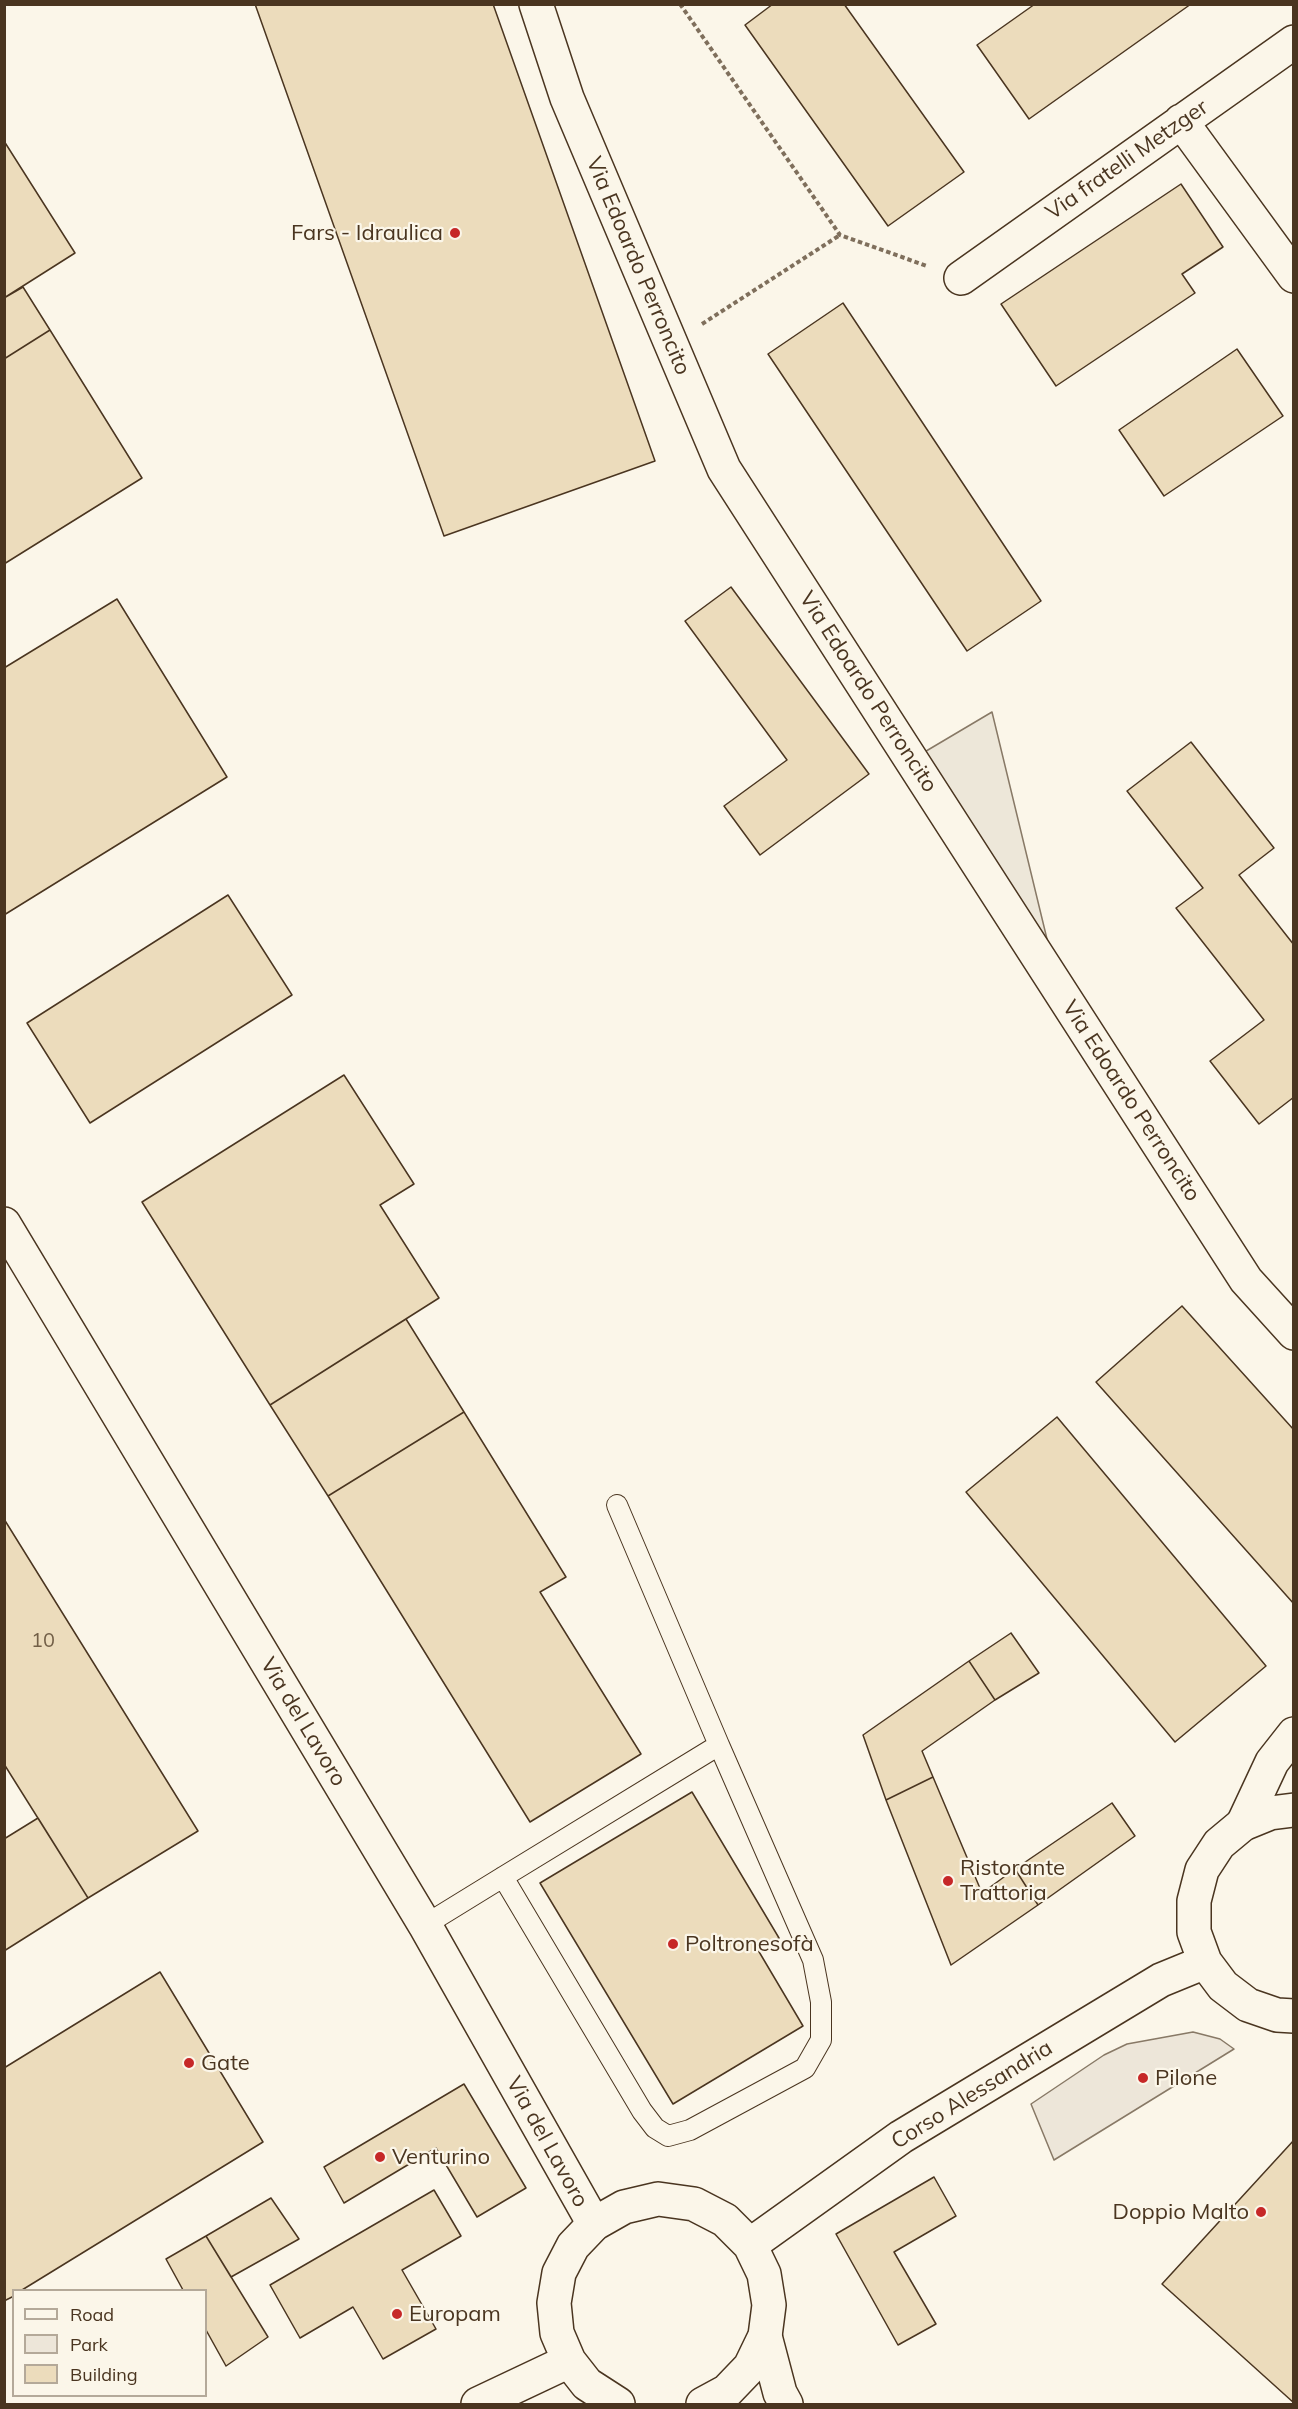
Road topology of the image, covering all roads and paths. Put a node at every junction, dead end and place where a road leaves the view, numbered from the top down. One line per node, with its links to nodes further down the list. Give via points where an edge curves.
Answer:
1 (536, 4): 8 (street, Via Edoardo Perroncito, via 567,98)
2 (680, 4): 5 (path)
3 (1293, 42): 4 (street, Via fratelli Metzger)
4 (1181, 121): 6 (street); 7 (street, Via fratelli Metzger)
5 (840, 235): 7 (path); 8 (path)
6 (1293, 276)
7 (961, 278)
8 (672, 344): 10 (street, Via Edoardo Perroncito, via 724,469 1246,1280)
9 (4, 1224): 17 (street, Via del Lavoro)
10 (1293, 1332)
11 (617, 1505): 13 (lane)
12 (1293, 1734): 15 (street, via 1272,1761)
13 (719, 1745): 16 (lane); 16 (lane, via 813,1960 821,2002 820,2040 805,2068 690,2130 668,2136 655,2128)
14 (1293, 1810): 15 (street, via 1270,1812)
15 (1243, 1824): 18 (street, via 1219,1844 1202,1870 1194,1901 1194,1932)
16 (503, 1877): 17 (lane)
17 (425, 1925): 20 (street, Via del Lavoro)
18 (1205, 1962): 19 (street, via 1223,1986 1248,2004 1277,2015); 21 (street, Corso Alessandria, via 1161,1980 901,2137)
19 (1293, 2016)
20 (594, 2224): 21 (street, via 624,2206 658,2199 694,2204 725,2220); 23 (street, via 573,2246 559,2273 554,2303 557,2333)
21 (750, 2245): 22 (street, via 764,2274 769,2305)
22 (765, 2336): 26 (street, via 750,2367 727,2391); 27 (street)
23 (569, 2361): 24 (street, via 587,2384); 25 (street)
24 (613, 2403)
25 (478, 2404)
26 (703, 2404)
27 (786, 2404)

